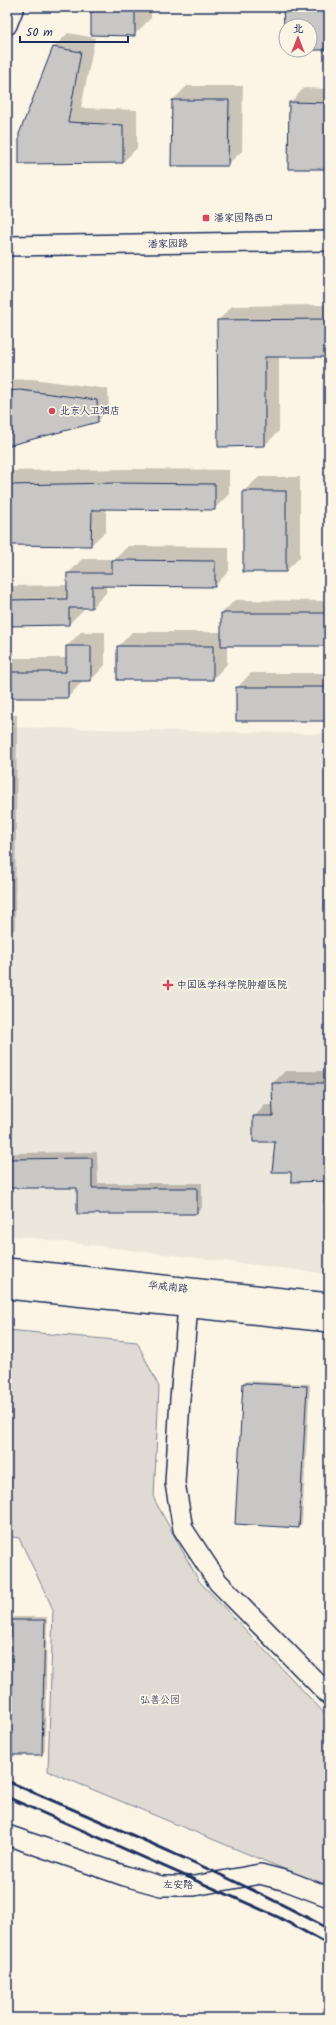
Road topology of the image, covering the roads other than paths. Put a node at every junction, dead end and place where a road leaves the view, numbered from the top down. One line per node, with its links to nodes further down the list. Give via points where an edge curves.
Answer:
1 (14, 7): 2 (street)
2 (7, 24)
3 (329, 241): 4 (street, 潘家园路)
4 (7, 246)
5 (7, 1269): 7 (main road, 华威南路)
6 (7, 1288): 8 (main road, 华威南路)
7 (329, 1304)
8 (188, 1306): 9 (main road, 华威南路); 10 (street, via 176,1483 183,1530 218,1582)
9 (329, 1321)
10 (329, 1695)
11 (7, 1835): 12 (street, 左安路, via 161,1886 194,1886 260,1874)
12 (329, 1897)

